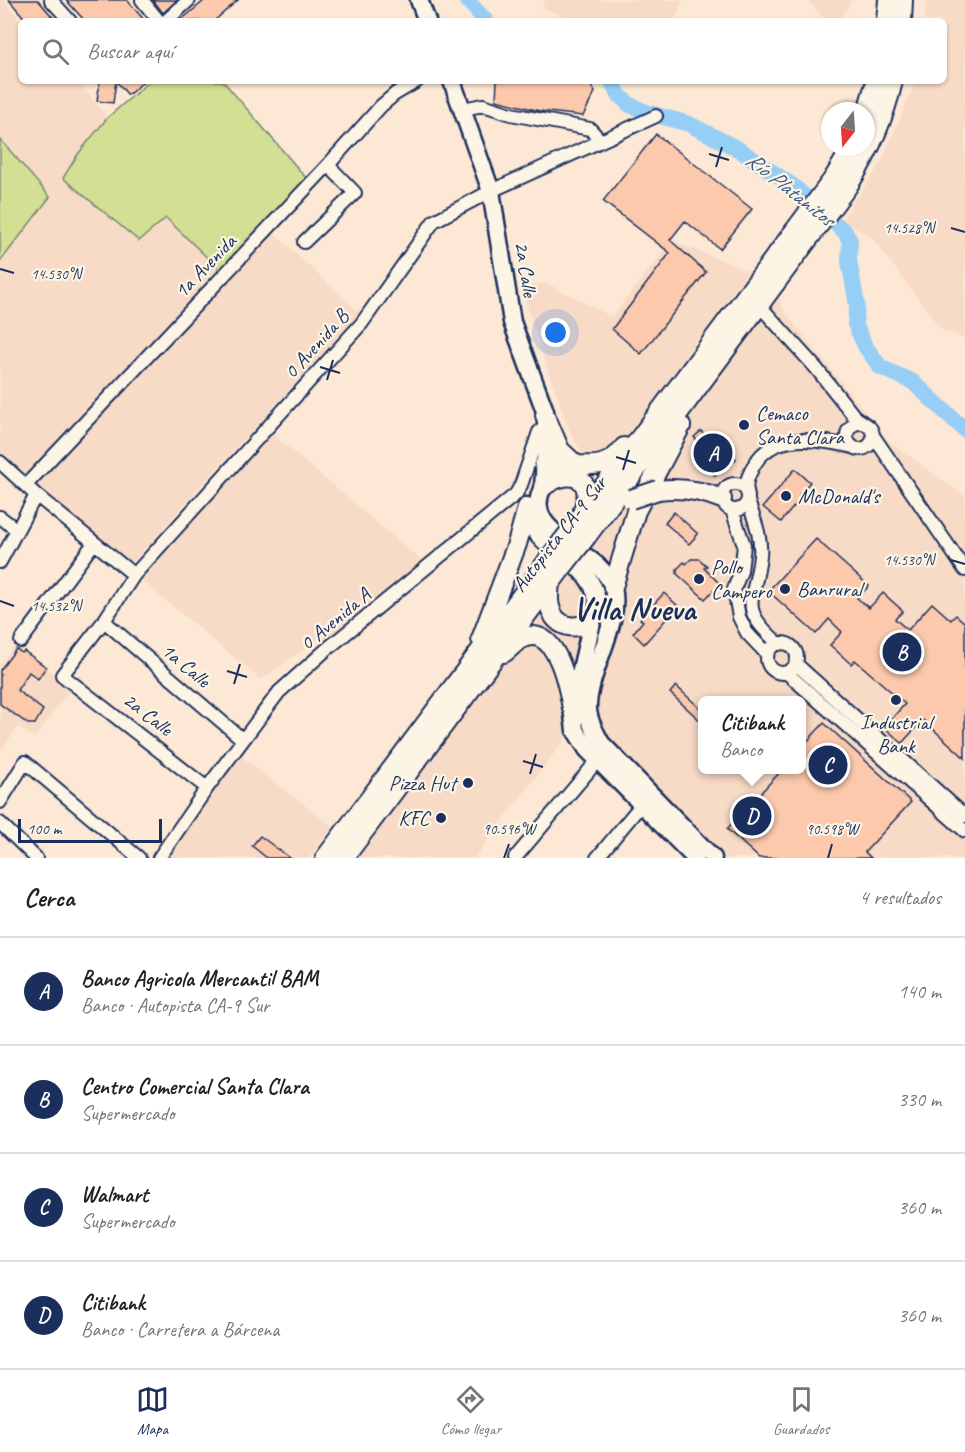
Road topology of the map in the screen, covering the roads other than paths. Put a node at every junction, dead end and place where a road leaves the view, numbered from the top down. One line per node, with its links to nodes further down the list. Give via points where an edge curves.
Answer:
1 (51, 0): 7 (street)
2 (142, 0): 8 (street)
3 (189, 0): 9 (street)
4 (419, 0): 10 (main road)
5 (888, 0): 11 (highway)
6 (903, 0): 12 (highway)
7 (67, 18)
8 (163, 18)
9 (167, 18)
10 (427, 18)
11 (886, 18)
12 (902, 18)
13 (412, 84): 22 (street, 1a Avenida, via 381,106)
14 (453, 84): 18 (main road, 2a Calle)
15 (875, 84): 17 (highway)
16 (892, 84): 23 (highway, Autopista CA-9 Sur, via 875,138)
17 (870, 102)
18 (463, 109): 20 (street, via 483,105 590,129); 24 (main road, 2a Calle)
19 (656, 116): 20 (street, 0 Avenida B)
20 (602, 141): 24 (street, 0 Avenida B)
21 (849, 156): 23 (highway, Autopista CA-9 Sur)
22 (328, 165): 25 (street, via 355,193); 41 (street, 1a Avenida)
23 (841, 183): 26 (highway, Autopista CA-9 Sur)
24 (491, 191): 31 (main road, 2a Calle, via 512,322); 55 (street, 0 Avenida B, via 434,221 362,323)
25 (304, 242)
26 (794, 246): 27 (highway, Autopista CA-9 Sur); 30 (highway, Autopista CA-9 Sur)
27 (760, 306): 28 (highway, Autopista CA-9 Sur); 29 (street)
28 (717, 362): 48 (highway, Autopista CA-9 Sur); 56 (highway, via 636,511)
29 (849, 411): 32 (street); 33 (street)
30 (658, 412): 39 (highway, via 638,427 610,462); 49 (highway, Autopista CA-9 Sur)
31 (546, 420): 39 (highway, via 560,450); 40 (main road, 2a Calle); 66 (street, 0 Avenida A, via 513,497 279,692)
32 (865, 424): 33 (street); 34 (street)
33 (850, 430): 35 (street); 36 (street, via 848,440)
34 (874, 436): 36 (street, via 871,444); 37 (street)
35 (836, 443): 36 (street); 43 (street, via 775,444 759,456)
36 (858, 448): 37 (street)
37 (884, 454): 54 (street)
38 (0, 462): 41 (street)
39 (574, 463): 40 (highway)
40 (544, 465): 42 (main road, 2a Calle); 46 (main road, 2a Calle, via 533,479)
41 (26, 485): 44 (street)
42 (543, 487): 49 (highway, via 561,477 572,477 586,485 587,500); 56 (main road, 2a Calle, via 538,511 546,525 597,563)
43 (745, 489): 45 (street, via 740,510); 45 (street, via 725,488); 60 (street, via 760,543 751,603 753,616)
44 (36, 495): 50 (street); 51 (street)
45 (727, 505): 48 (highway, bridge, via 707,493 674,488 631,499); 61 (street, via 744,545 734,589 740,617 747,633)
46 (527, 508): 57 (main road, via 531,526 540,539 580,570 596,590); 62 (highway)
47 (0, 517): 50 (street)
48 (601, 519): 49 (highway, Autopista CA-9 Sur)
49 (580, 527): 53 (highway, Autopista CA-9 Sur, bridge)
50 (17, 530): 52 (street)
51 (94, 543): 55 (street); 59 (street)
52 (0, 562)
53 (554, 568): 57 (highway, via 550,608 560,622 578,627); 62 (highway, Autopista CA-9 Sur); 62 (highway, Autopista CA-9 Sur)
54 (965, 570)
55 (134, 575): 58 (street, 0 Avenida B)
56 (613, 587): 69 (main road, via 613,614 588,710 601,743)
57 (592, 619): 65 (main road)
58 (104, 621): 64 (street, 0 Avenida B); 66 (street, 1a Calle)
59 (21, 640)
60 (779, 644): 61 (street); 63 (street, via 789,645 797,655)
61 (767, 654): 63 (street, via 770,668 778,673)
62 (480, 663): 65 (highway, via 520,639 541,639 558,656); 77 (highway, Autopista CA-9 Sur); 78 (highway, Autopista CA-9 Sur)
63 (792, 668): 71 (street); 73 (street)
64 (62, 675): 68 (street, 2a Calle)
65 (572, 708): 67 (main road, via 575,730)
66 (242, 740): 68 (street, 0 Avenida A)
67 (598, 760): 69 (main road); 79 (street)
68 (207, 788): 76 (street, 0 Avenida A)
69 (646, 799): 80 (street); 81 (main road); 82 (main road)
70 (0, 802): 75 (street, via 25,762)
71 (965, 816)
72 (0, 823): 74 (street)
73 (965, 831)
74 (36, 858)
75 (139, 858)
76 (159, 858)
77 (325, 858)
78 (344, 858)
79 (515, 858)
80 (597, 858)
81 (695, 858)
82 (713, 858)

